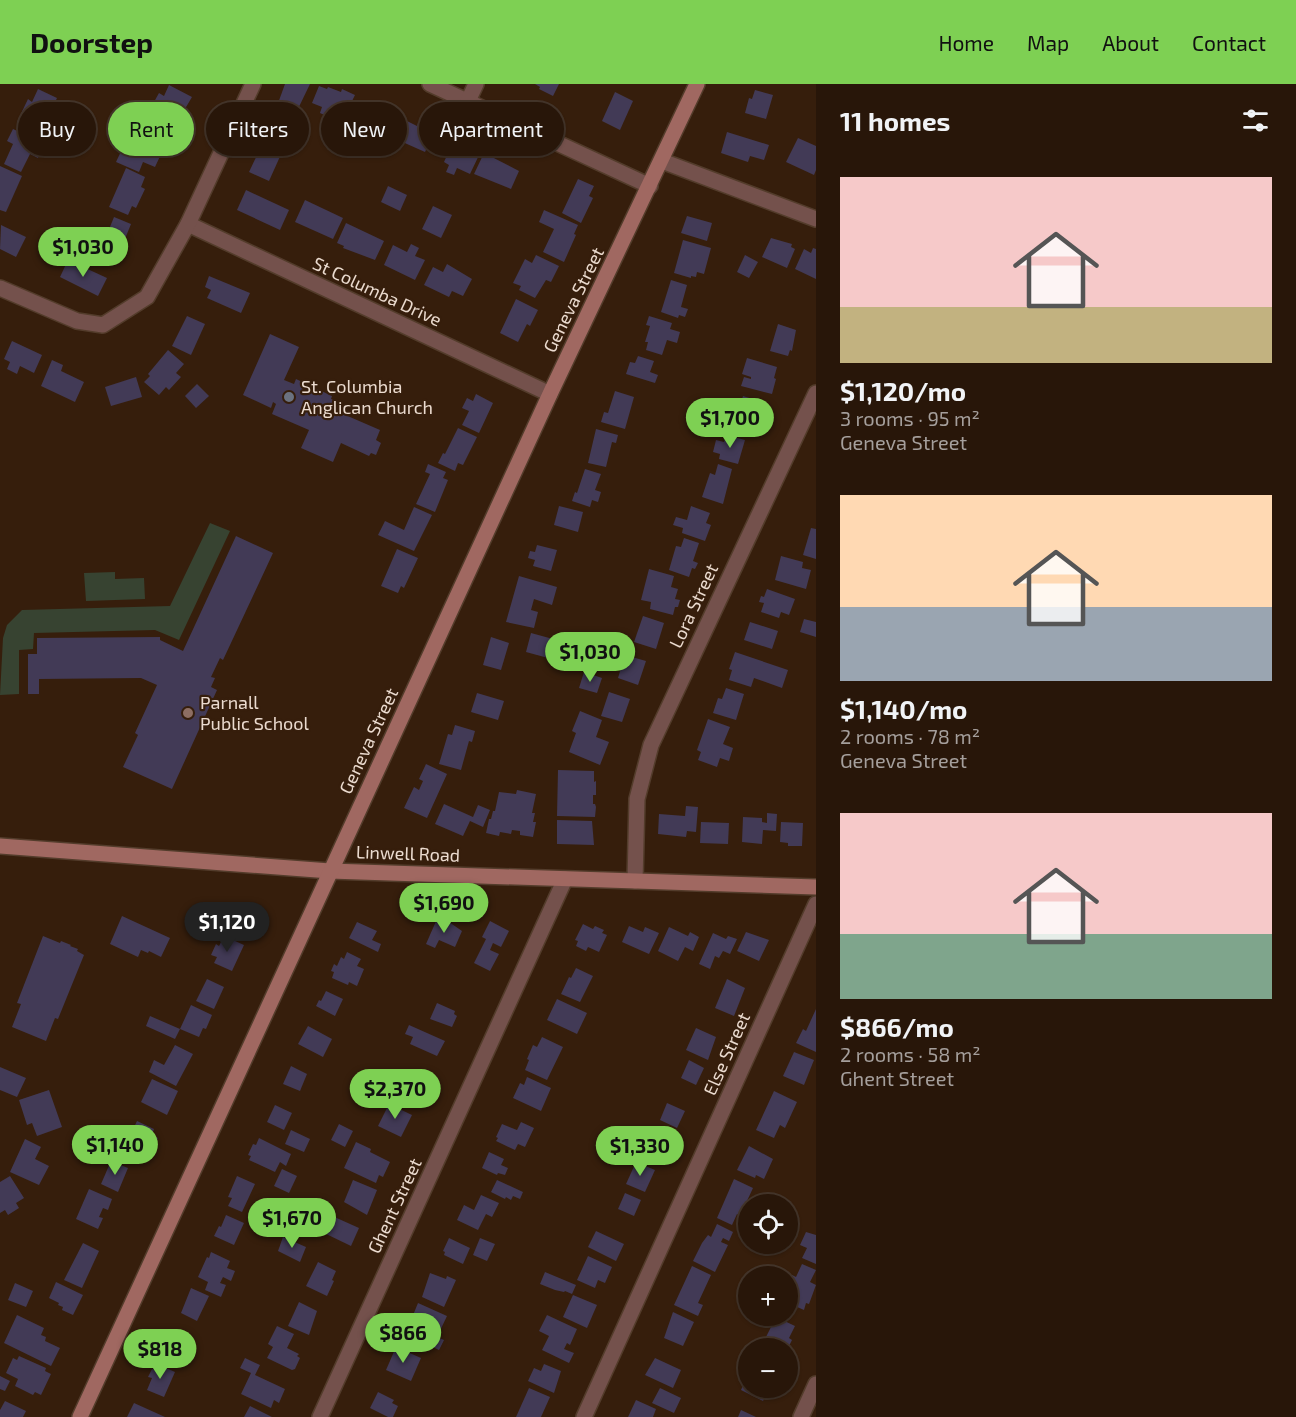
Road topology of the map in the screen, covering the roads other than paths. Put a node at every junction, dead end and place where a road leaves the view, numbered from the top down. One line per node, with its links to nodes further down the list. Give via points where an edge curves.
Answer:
1 (253, 84): 9 (street)
2 (430, 84): 5 (street)
3 (476, 84): 5 (street)
4 (698, 84): 6 (main road, Geneva Street)
5 (468, 101): 7 (street)
6 (662, 161): 7 (main road, Geneva Street); 8 (street)
7 (650, 186): 12 (main road, Geneva Street)
8 (816, 219)
9 (188, 224): 10 (street, via 147,297 103,325 77,321); 12 (street, St Columba Drive)
10 (0, 288)
11 (816, 393): 16 (street, Lora Street, via 651,745 637,799)
12 (550, 394): 14 (main road, Geneva Street)
13 (0, 846): 14 (main road, Linwell Road)
14 (330, 871): 15 (main road, Linwell Road); 20 (main road, Geneva Street)
15 (565, 879): 16 (main road, Linwell Road); 21 (street, Ghent Street)
16 (635, 881): 17 (main road, Linwell Road)
17 (816, 887)
18 (816, 904): 22 (street, Else Street)
19 (816, 1384): 23 (street)
20 (80, 1417)
21 (320, 1417)
22 (584, 1417)
23 (801, 1417)

